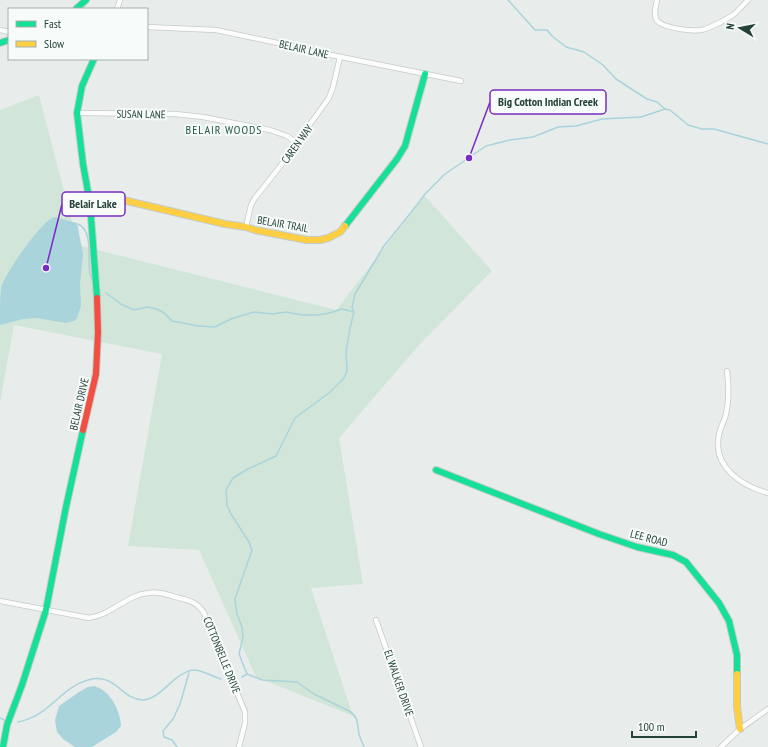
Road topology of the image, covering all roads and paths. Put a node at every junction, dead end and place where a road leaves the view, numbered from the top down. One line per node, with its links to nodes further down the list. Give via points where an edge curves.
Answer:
1 (86, 0): 4 (street)
2 (657, 0): 3 (street, via 654,12 657,21 662,25 688,30 705,30 734,14)
3 (748, 0)
4 (77, 8)
5 (148, 27): 6 (street, BELAIR LANE, via 216,30)
6 (340, 57): 8 (street, BELAIR LANE); 11 (street, CAREN WAY, via 329,98)
7 (94, 60): 10 (street, BELAIR DRIVE, via 82,86)
8 (425, 74): 9 (street, BELAIR LANE); 13 (street, BELAIR TRAIL, via 405,146 340,232 320,240 307,240)
9 (460, 81)
10 (77, 113): 11 (street, SUSAN LANE, via 175,114 203,117 270,130); 12 (street, BELAIR DRIVE)
11 (298, 143): 13 (street, CAREN WAY, via 255,198)
12 (90, 203): 13 (street, BELAIR TRAIL, via 123,200); 18 (street, BELAIR DRIVE, via 97,290 96,374)
13 (246, 227)
14 (727, 371): 16 (street, via 729,384 725,416 718,436 719,453 724,464 740,482)
15 (436, 470): 21 (street, LEE ROAD, via 599,534 673,555 686,562 719,603 729,621 737,655 737,707)
16 (768, 493)
17 (0, 601): 18 (street, COTTONBELLE DRIVE)
18 (46, 610): 22 (street, BELAIR DRIVE, via 7,725); 23 (street, COTTONBELLE DRIVE, via 91,618 151,592 195,603 204,613 244,708 245,723)
19 (376, 620): 24 (street, EL WALKER DRIVE)
20 (768, 708): 21 (street)
21 (740, 730): 25 (street)
22 (3, 747)
23 (239, 747)
24 (421, 747)
25 (721, 747)

